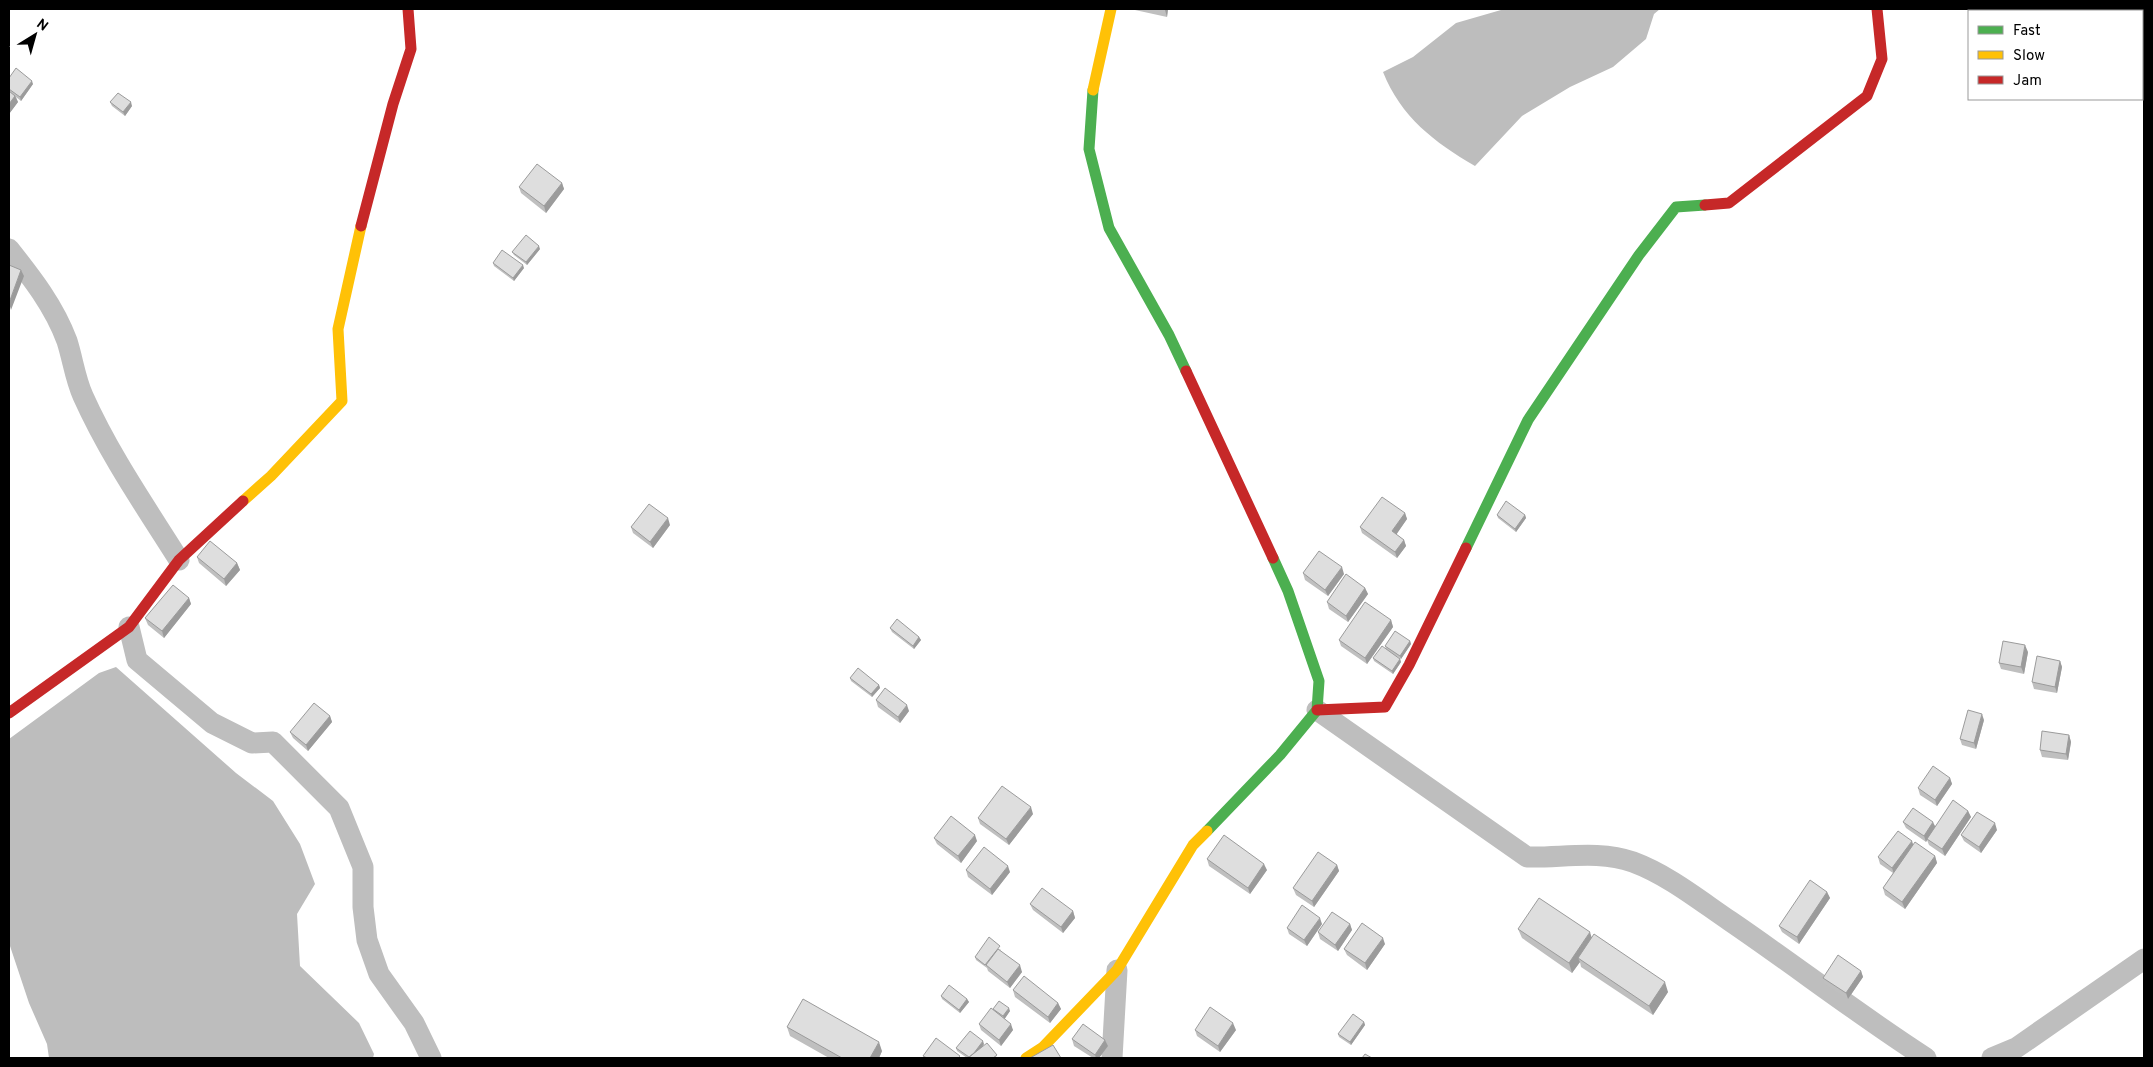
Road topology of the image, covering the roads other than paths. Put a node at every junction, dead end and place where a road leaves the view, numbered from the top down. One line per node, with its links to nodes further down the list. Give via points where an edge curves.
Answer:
1 (408, 9): 5 (street, via 411,50 393,104 359,233 338,329 342,401 271,476)
2 (1111, 9): 7 (street, via 1094,83 1089,149 1109,228 1169,335 1288,591 1319,681)
3 (1877, 9): 7 (street, via 1882,59 1868,96 1729,203 1676,208 1639,255 1528,420 1409,665 1385,707)
4 (9, 249): 5 (street, via 50,302 87,405 114,457)
5 (179, 560): 6 (street)
6 (128, 627): 8 (street); 11 (street, via 138,660 212,723 252,743 273,742 339,808 363,868 367,940 379,974 414,1024)
7 (1317, 710): 10 (street, via 1280,755 1193,845); 14 (street, via 1527,857 1599,855 1632,862 1673,883)
8 (9, 713)
9 (2144, 959): 15 (street, via 2016,1048)
10 (1117, 970): 12 (street, via 1043,1047); 13 (street)
11 (431, 1058)
12 (1026, 1058)
13 (1112, 1058)
14 (1926, 1058)
15 (1992, 1058)

